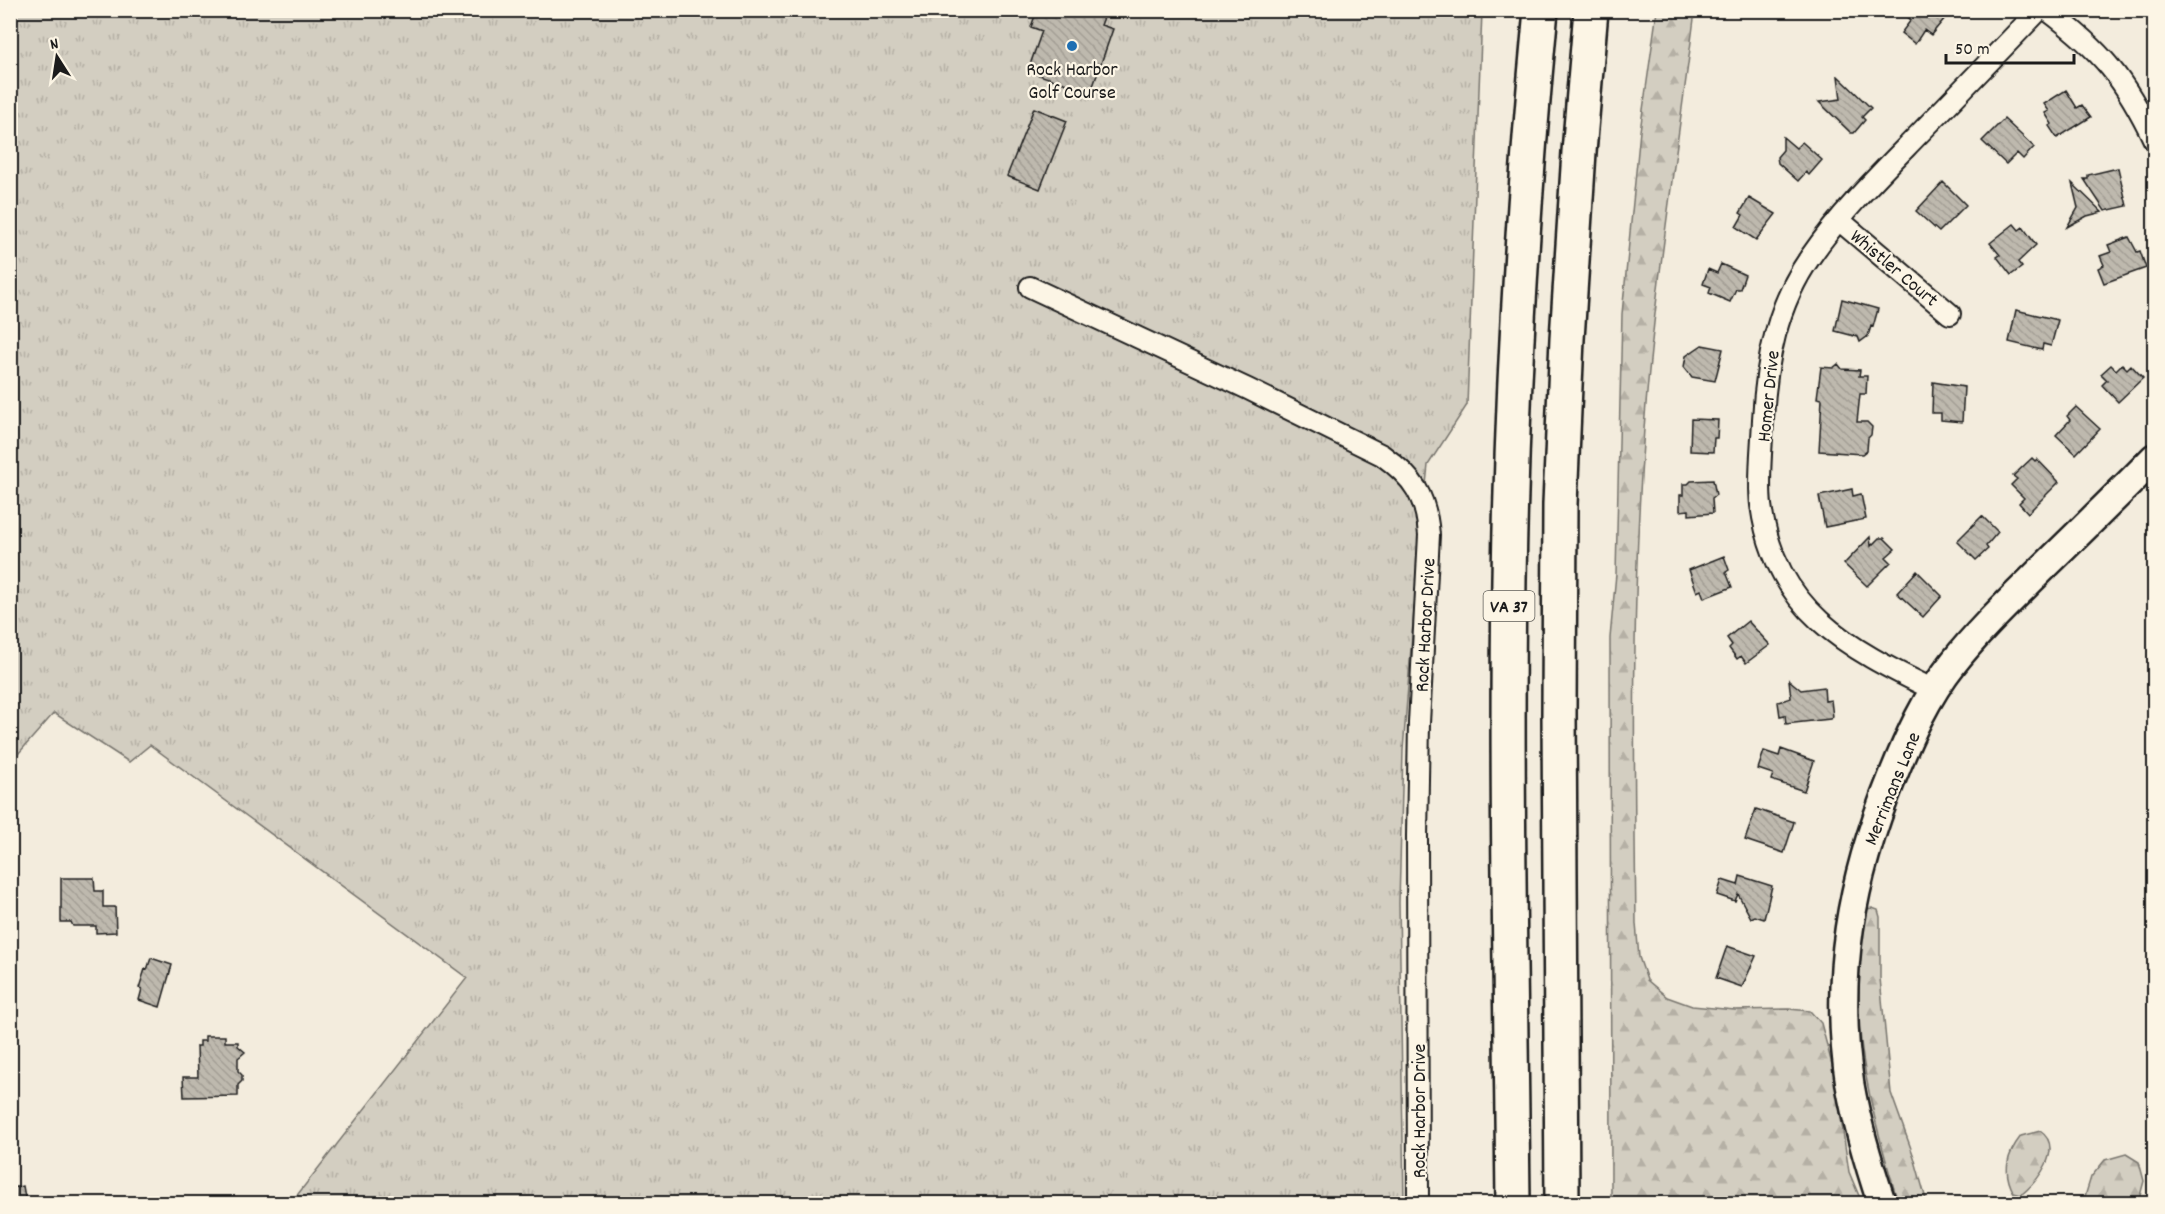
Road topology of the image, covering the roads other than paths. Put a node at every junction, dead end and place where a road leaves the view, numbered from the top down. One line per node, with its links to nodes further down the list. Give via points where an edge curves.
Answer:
1 (1541, 10): 12 (highway, VA 37, via 1522,248 1509,580)
2 (1591, 10): 13 (highway, VA 37, via 1567,339 1560,504)
3 (2039, 10): 6 (street, Homer Drive)
4 (2047, 10): 5 (street, via 2078,33 2109,65 2132,96)
5 (2154, 140)
6 (1839, 220): 8 (street, Whistler Court); 10 (street, Homer Drive, via 1810,257 1790,294 1768,361 1760,479 1766,532 1786,582 1824,626 1877,663)
7 (1030, 287): 11 (street, Rock Harbor Drive, via 1382,455 1419,491 1429,535 1419,723)
8 (1950, 314)
9 (2154, 458): 10 (main road, Merrimans Lane, via 1982,629)
10 (1934, 690): 14 (main road, Merrimans Lane, via 1879,810 1864,856 1847,936 1844,1018 1849,1076 1860,1132)
11 (1418, 1203)
12 (1513, 1203)
13 (1562, 1203)
14 (1882, 1203)

